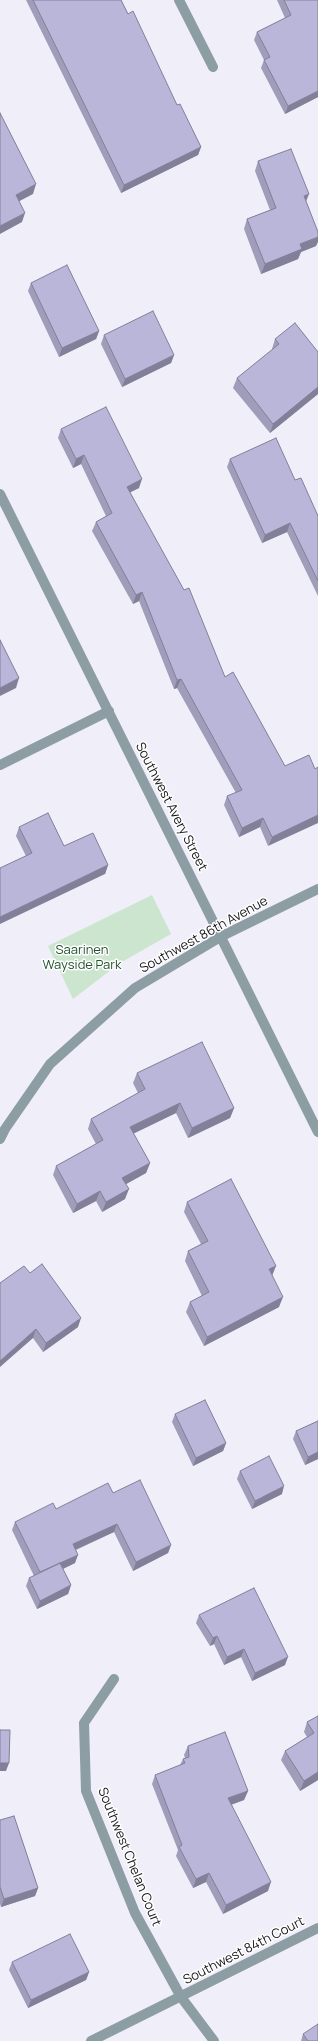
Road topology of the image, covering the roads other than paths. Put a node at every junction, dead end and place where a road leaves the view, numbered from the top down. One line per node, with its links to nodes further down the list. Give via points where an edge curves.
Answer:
1 (179, 0): 2 (street)
2 (213, 67)
3 (0, 494): 4 (street, Southwest Avery Street)
4 (109, 712): 5 (street); 7 (street, Southwest Avery Street)
5 (0, 765)
6 (318, 889): 7 (street, Southwest 86th Avenue)
7 (222, 936): 8 (street, Southwest Avery Street); 9 (street, Southwest 86th Avenue, via 135,988 50,1064)
8 (318, 1132)
9 (0, 1140)
10 (114, 1679): 12 (street, Southwest Chelan Court, via 84,1723 86,1791 135,1913)
11 (318, 1928): 12 (street, Southwest 84th Court)
12 (181, 1997): 13 (street, Southwest 84th Court); 14 (street, Southwest Chelan Court)
13 (91, 2041)
14 (214, 2041)

